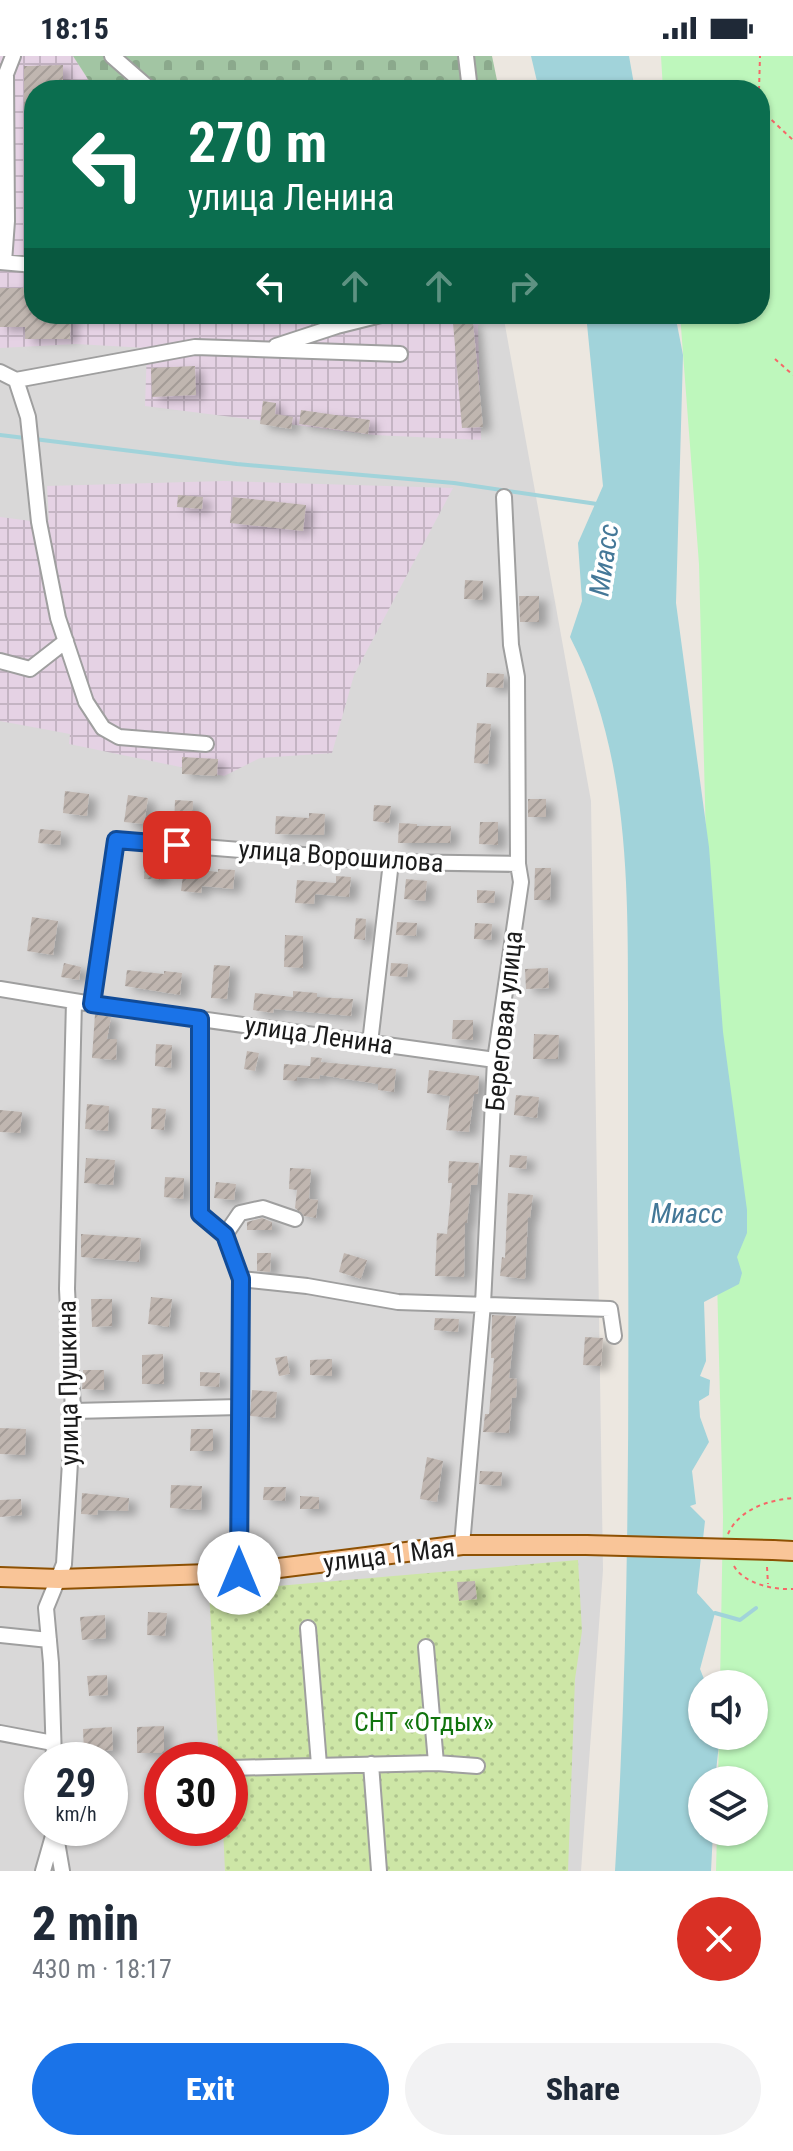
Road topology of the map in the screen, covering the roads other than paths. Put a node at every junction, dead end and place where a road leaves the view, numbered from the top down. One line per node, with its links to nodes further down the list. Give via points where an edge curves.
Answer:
1 (13, 56): 6 (street, via 6,74 7,221)
2 (112, 56): 4 (street)
3 (466, 56): 5 (street)
4 (140, 80)
5 (469, 80)
6 (2, 262): 7 (street)
7 (24, 264)
8 (345, 324): 9 (street)
9 (265, 349): 10 (street); 12 (street, via 195,347)
10 (400, 354)
11 (0, 372): 12 (street)
12 (16, 380): 14 (street, via 28,417 39,522)
13 (504, 497): 18 (street, Береговая улица, via 517,677)
14 (66, 641): 15 (street, via 30,669); 16 (street, via 86,702 103,728 119,737)
15 (0, 661)
16 (206, 744)
17 (391, 862): 18 (street, улица Ворошилова); 21 (street, улица Ворошилова, via 116,840); 23 (street)
18 (518, 864): 24 (street, Береговая улица, via 521,882)
19 (0, 989): 20 (street, улица Ленина)
20 (74, 1001): 21 (street, улица Ленина); 31 (street, улица Пушкина, via 67,1289)
21 (92, 1004): 22 (street, улица Ленина)
22 (200, 1019): 23 (street, улица Ленина); 26 (street, via 200,1214)
23 (370, 1043): 24 (street, улица Ленина)
24 (495, 1060): 28 (street, Береговая улица)
25 (295, 1219): 26 (street, via 263,1208 240,1213)
26 (225, 1235): 27 (street)
27 (241, 1279): 28 (street, via 398,1302); 30 (street)
28 (483, 1304): 29 (street, via 610,1309); 32 (street, Береговая улица)
29 (614, 1336)
30 (240, 1407): 31 (street); 34 (street)
31 (73, 1411): 36 (street, улица Пушкина)
32 (462, 1545): 33 (main road, улица 1 Мая, bridge); 34 (main road, улица 1 Мая)
33 (793, 1551)
34 (239, 1573): 36 (main road, улица 1 Мая)
35 (0, 1577): 36 (main road, улица 1 Мая)
36 (59, 1579): 39 (street, улица Пушкина, via 46,1608)
37 (308, 1628): 46 (street)
38 (0, 1635): 39 (street)
39 (49, 1640): 43 (street, улица Пушкина)
40 (426, 1647): 44 (street)
41 (0, 1733): 42 (street)
42 (48, 1742)
43 (53, 1742)
44 (436, 1763): 45 (street); 47 (street)
45 (371, 1764): 46 (street); 53 (street)
46 (319, 1765): 48 (street)
47 (477, 1766)
48 (248, 1767)
49 (50, 1846): 51 (street)
50 (58, 1846): 52 (street)
51 (43, 1871)
52 (62, 1871)
53 (379, 1871)

